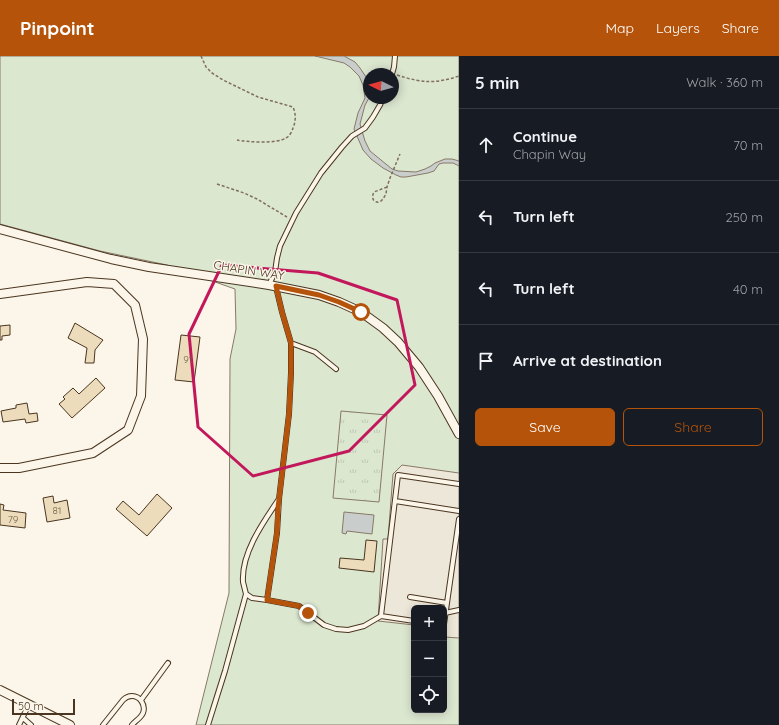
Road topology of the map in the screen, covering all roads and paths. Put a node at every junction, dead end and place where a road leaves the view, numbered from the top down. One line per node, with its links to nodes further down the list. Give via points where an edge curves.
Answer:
1 (201, 56): 7 (path, via 206,67 217,77 258,97 293,107 295,122 286,139 255,142)
2 (395, 56): 3 (lane)
3 (394, 68)
4 (399, 76): 5 (path, via 437,82)
5 (459, 76)
6 (380, 104): 11 (lane, via 365,128 352,136 321,173)
7 (237, 140)
8 (400, 154): 10 (path)
9 (218, 184): 11 (path, via 257,199)
10 (387, 187): 10 (path, via 382,201 374,201 374,192)
11 (292, 220): 13 (lane, via 280,246)
12 (0, 229): 13 (street, CHAPIN WAY, via 149,267)
13 (272, 286): 15 (lane); 17 (street, CHAPIN WAY, via 319,295 339,302 361,312 383,328 419,367)
14 (0, 294): 18 (street, via 87,282 114,284 135,305 143,339 141,396 128,430 93,453 19,468)
15 (291, 343): 16 (lane, via 315,352); 20 (lane, via 289,414)
16 (336, 369)
17 (459, 434)
18 (0, 468)
19 (459, 484): 21 (lane, via 398,475)
20 (280, 499): 25 (lane, via 262,523 248,552 243,582); 27 (lane)
21 (395, 501): 22 (lane); 31 (lane)
22 (459, 511)
23 (459, 520): 24 (lane)
24 (458, 530): 28 (lane)
25 (246, 594): 27 (lane, via 252,598); 43 (lane)
26 (410, 597): 28 (lane)
27 (267, 600): 31 (lane, via 299,606 324,625 336,629 348,630 364,626)
28 (447, 603)
29 (459, 610): 30 (lane)
30 (447, 613)
31 (381, 616): 32 (lane)
32 (411, 621)
33 (168, 663): 35 (lane)
34 (0, 690): 36 (street)
35 (141, 700): 41 (lane, via 132,696 127,697); 42 (lane, via 143,713)
36 (29, 704): 37 (lane); 40 (street)
37 (23, 718): 38 (lane); 39 (lane)
38 (19, 725)
39 (31, 725)
40 (70, 725)
41 (103, 725)
42 (132, 725)
43 (208, 725)

